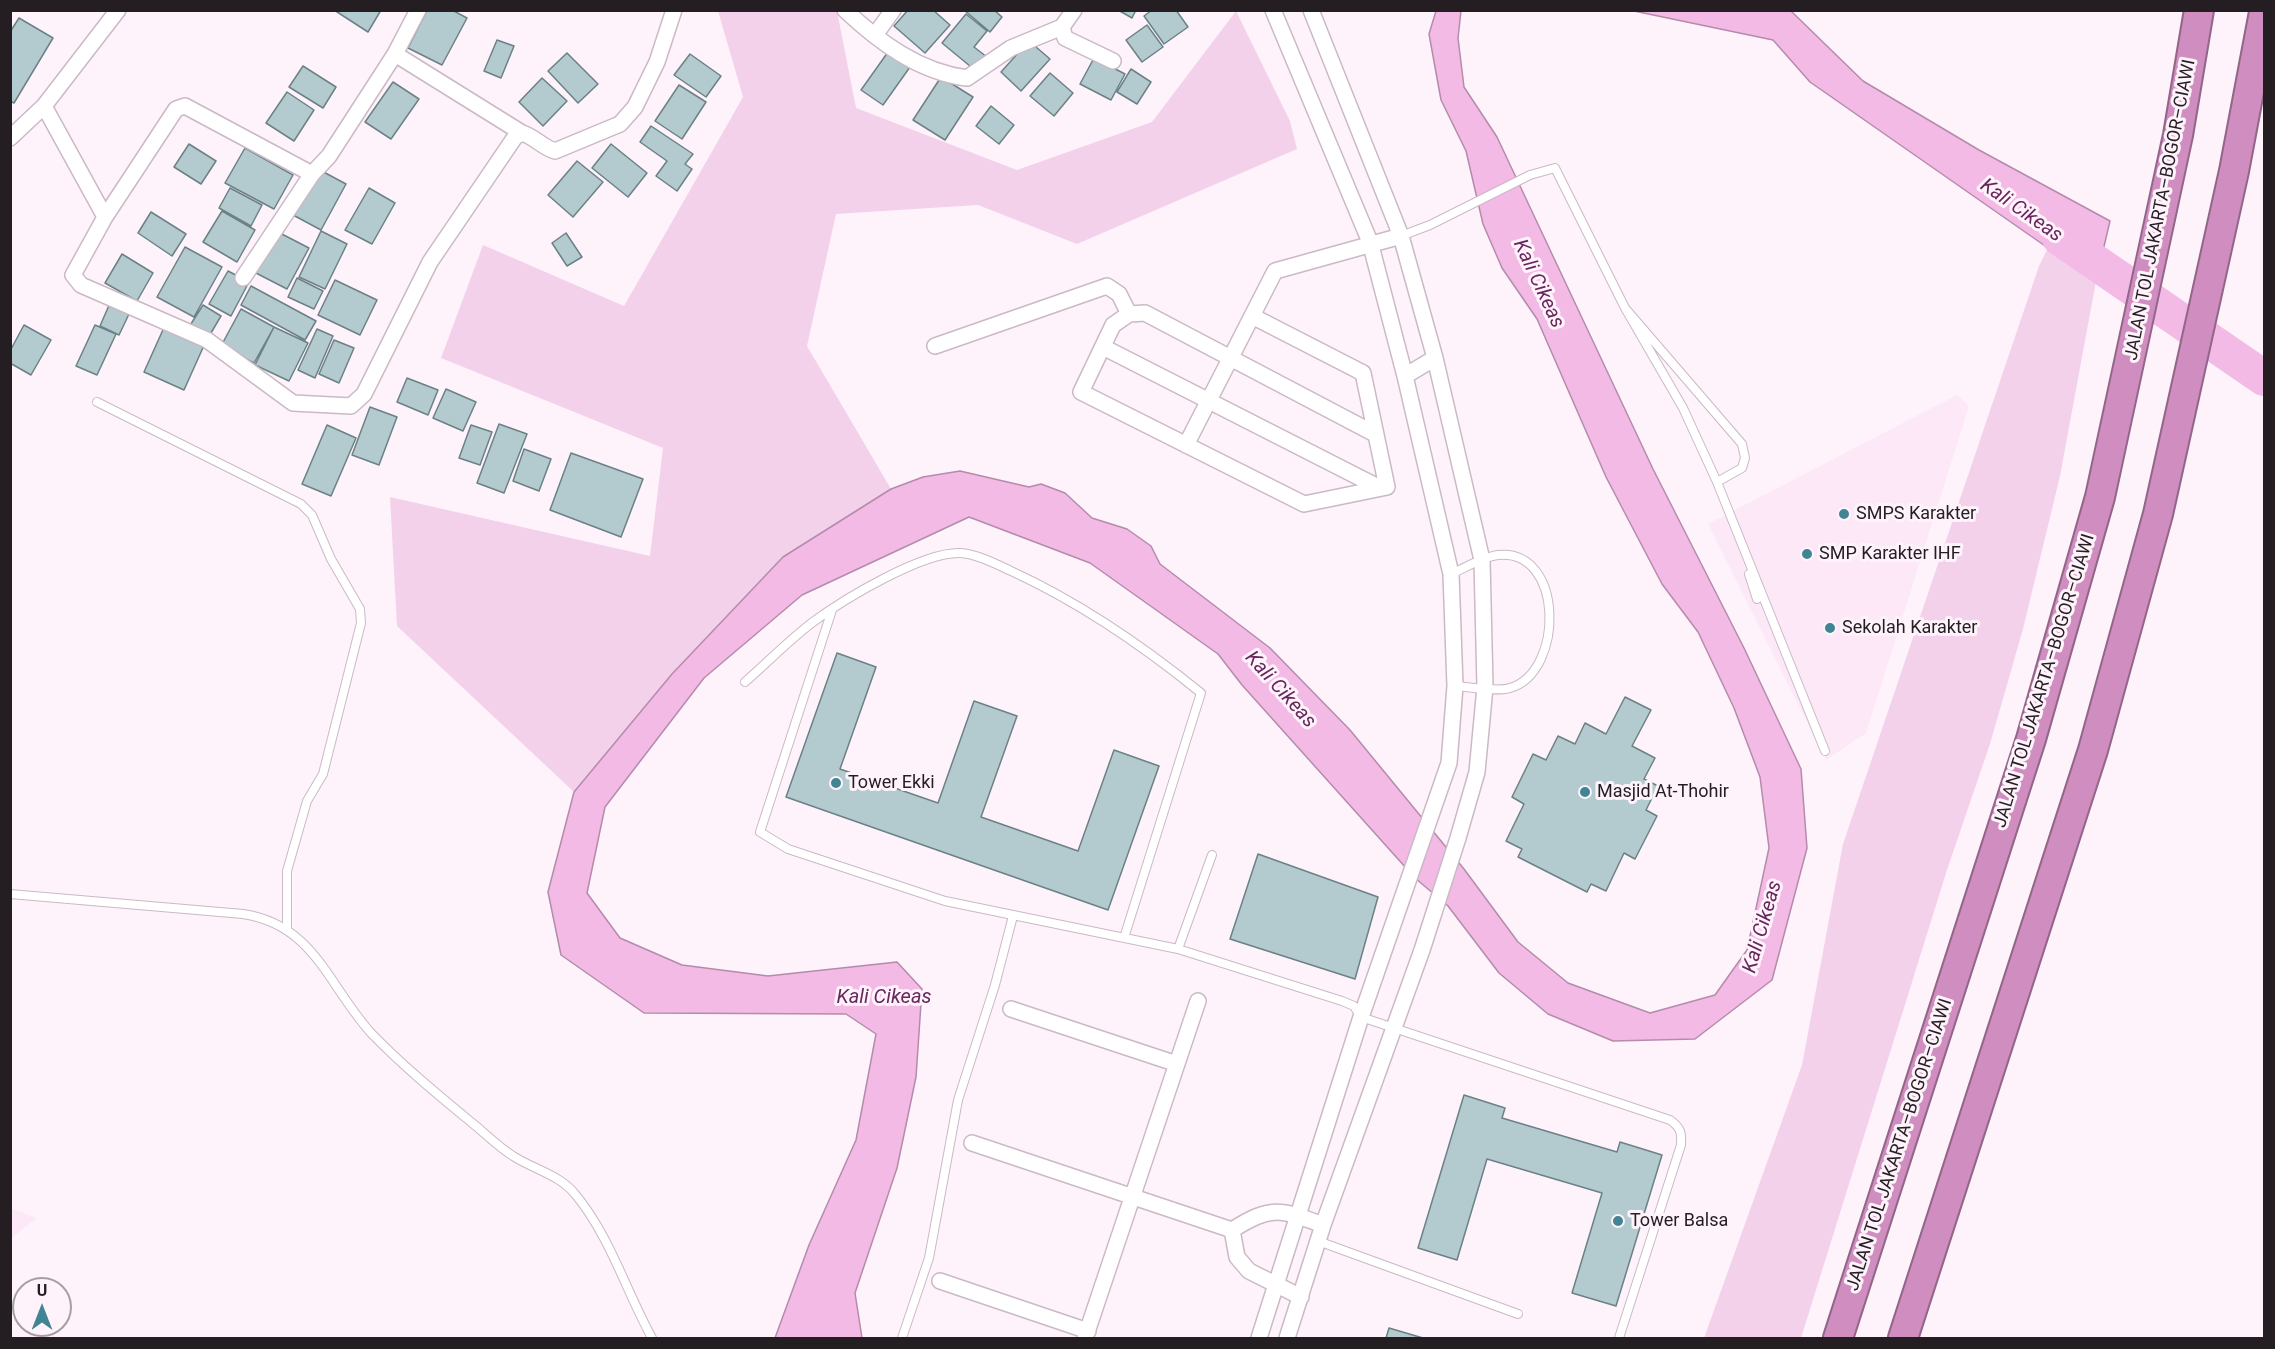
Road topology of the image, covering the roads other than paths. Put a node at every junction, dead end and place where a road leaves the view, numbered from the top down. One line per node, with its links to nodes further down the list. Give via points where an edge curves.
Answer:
1 (118, 10): 15 (street)
2 (418, 10): 13 (street)
3 (674, 10): 16 (street, via 657,62 635,107 620,124 555,151)
4 (845, 10): 12 (street)
5 (892, 10): 12 (street)
6 (1074, 10): 11 (street)
7 (1273, 10): 21 (street)
8 (1311, 10): 20 (street)
9 (2199, 10): 72 (highway, JALAN TOL JAKARTA–BOGOR–CIAWI, via 2178,135 2100,497 2031,739)
10 (2265, 12): 73 (highway, via 2158,514 2093,750)
11 (1062, 27): 12 (street, via 1011,48 967,78 931,69 894,51); 14 (street, via 1065,38)
12 (875, 36)
13 (395, 54): 16 (street); 18 (street, via 329,156)
14 (1113, 61)
15 (44, 106): 17 (street); 19 (street)
16 (522, 133): 19 (street, via 515,137 430,262 364,394 351,406 293,403 207,340 81,285 73,275)
17 (10, 138)
18 (312, 174): 19 (street, via 185,106 176,109); 22 (street)
19 (105, 218)
20 (1401, 236): 21 (street); 23 (lane, via 1551,167 1558,170); 29 (street)
21 (1370, 242): 25 (street, via 1275,271); 30 (street)
22 (243, 278)
23 (1625, 308): 35 (lane, via 1683,408); 35 (lane, via 1742,444 1742,468)
24 (1129, 314): 26 (street, via 1119,294 1107,286); 27 (street, via 1113,325); 28 (street, via 1145,313)
25 (1252, 316): 28 (street); 33 (street, via 1363,373)
26 (934, 346)
27 (1103, 347): 31 (street); 34 (street, via 1081,392)
28 (1230, 358): 31 (street); 33 (street)
29 (1435, 358): 30 (street); 37 (street)
30 (1405, 376): 38 (street)
31 (1208, 401): 34 (street); 36 (street)
32 (97, 402): 48 (lane, via 301,504 312,515 331,559 360,609 361,623 323,774 307,801 287,872)
33 (1375, 434): 36 (street, via 1387,487)
34 (1186, 445): 36 (street, via 1304,504)
35 (1717, 482): 39 (lane); 44 (lane)
36 (1380, 488)
37 (1482, 560): 38 (lane); 43 (street); 43 (lane, via 1498,555 1522,559 1537,571 1550,615 1548,643 1539,664 1523,682 1508,689)
38 (1451, 574): 42 (street)
39 (1757, 599)
40 (832, 610): 41 (lane, via 814,621); 47 (lane, via 760,832 788,849 891,885); 49 (lane, via 928,558 960,553 1060,593 1142,645 1201,693)
41 (745, 682)
42 (1455, 686): 43 (lane); 53 (street, via 1449,763)
43 (1485, 687): 54 (street, via 1477,772 1422,951)
44 (1825, 751)
45 (1212, 855): 50 (lane)
46 (10, 894): 48 (lane, via 243,914 267,918)
47 (1013, 916): 49 (lane); 68 (lane, via 958,1100 929,1258)
48 (287, 928): 67 (lane, via 307,946 372,1033 442,1098 513,1156 573,1191 594,1218)
49 (1124, 938): 50 (lane)
50 (1178, 950): 53 (lane, via 1342,1001 1354,1006)
51 (1198, 1001): 55 (street)
52 (1011, 1009): 55 (street)
53 (1361, 1017): 54 (lane); 58 (street)
54 (1392, 1028): 59 (street); 71 (lane, via 1678,1125 1681,1145)
55 (1177, 1064): 57 (street)
56 (972, 1143): 57 (street)
57 (1133, 1196): 60 (street); 66 (street)
58 (1298, 1216): 59 (street); 60 (street, via 1283,1211 1258,1214); 63 (street)
59 (1323, 1225): 61 (street)
60 (1232, 1230): 63 (street, via 1237,1257 1249,1271)
61 (1318, 1241): 64 (street); 65 (lane)
62 (940, 1281): 66 (street)
63 (1275, 1286): 64 (street); 69 (street)
64 (1301, 1297): 70 (street)
65 (1518, 1314)
66 (1087, 1335)
67 (652, 1338)
68 (902, 1338)
69 (1259, 1338)
70 (1287, 1338)
71 (1619, 1338)
72 (1838, 1338)
73 (1903, 1338)

